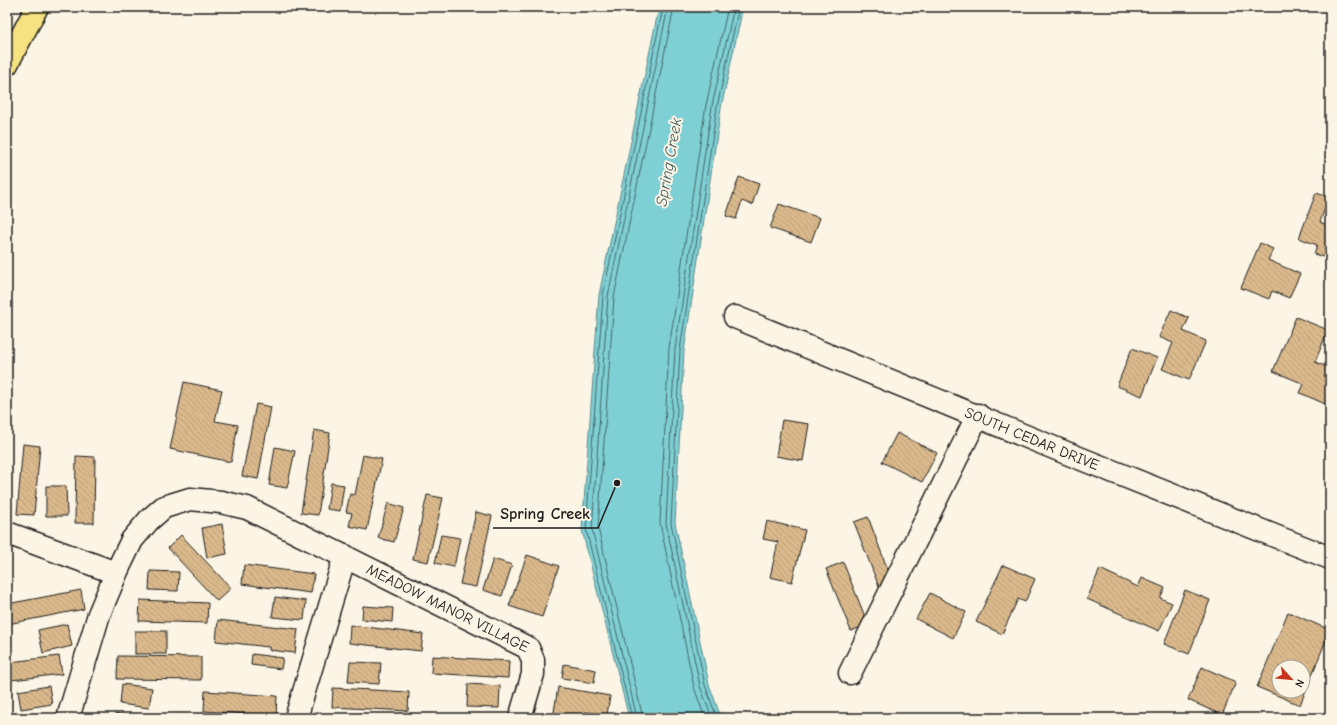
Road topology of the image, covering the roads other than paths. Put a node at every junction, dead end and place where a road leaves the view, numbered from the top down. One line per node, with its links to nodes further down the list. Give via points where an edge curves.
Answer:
1 (37, 7): 2 (main road)
2 (7, 64)
3 (735, 316): 4 (street, SOUTH CEDAR DRIVE)
4 (978, 415): 7 (street, SOUTH CEDAR DRIVE); 9 (street)
5 (7, 533): 8 (street)
6 (345, 556): 8 (street, MEADOW MANOR VILLAGE, via 247,508 190,499 164,507 149,520 132,540); 11 (street); 12 (street, MEADOW MANOR VILLAGE, via 528,648 533,660 533,674)
7 (1330, 558)
8 (116, 573): 10 (street, MEADOW MANOR VILLAGE, via 99,614)
9 (850, 673)
10 (68, 718)
11 (296, 718)
12 (520, 718)

